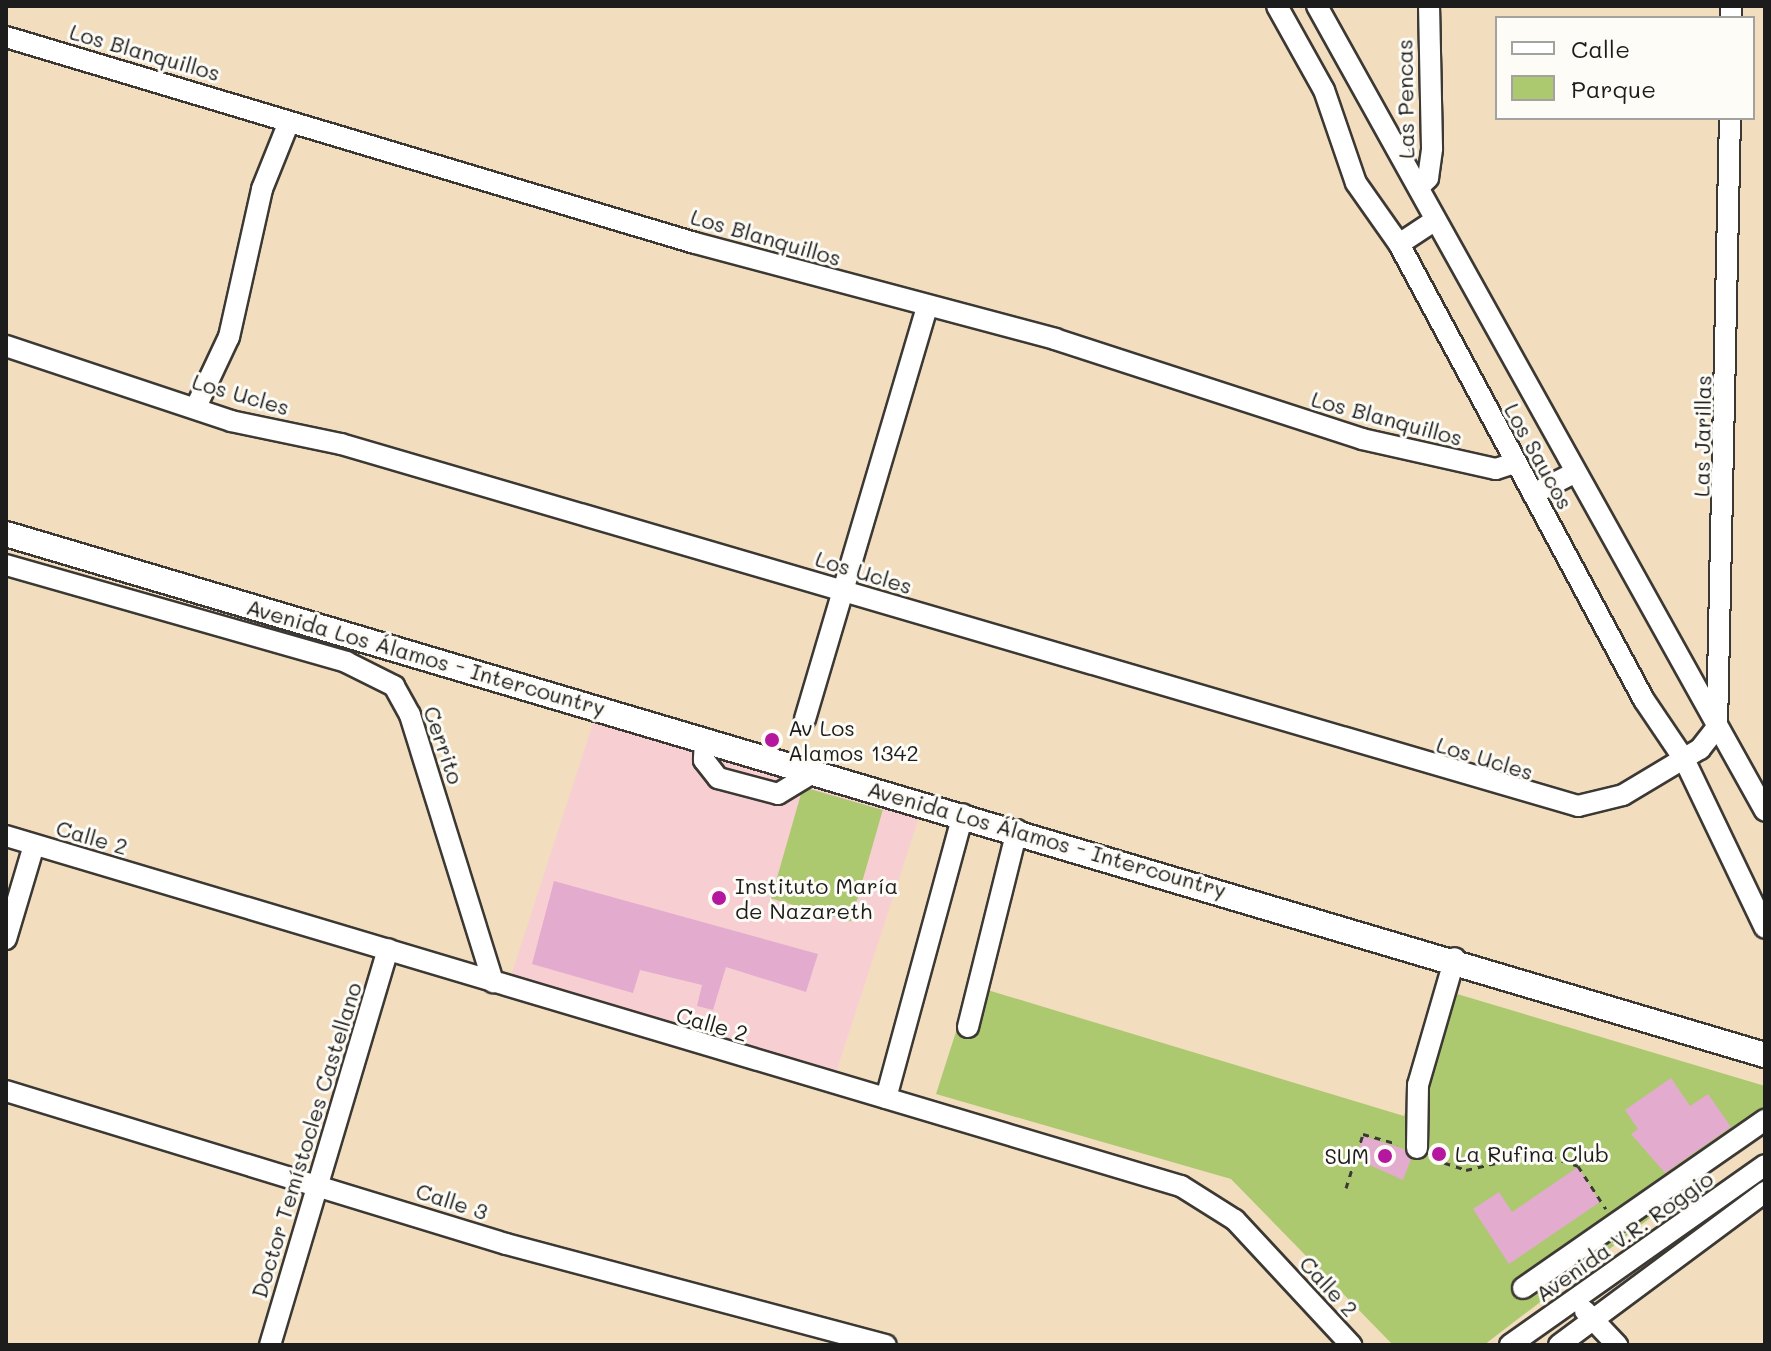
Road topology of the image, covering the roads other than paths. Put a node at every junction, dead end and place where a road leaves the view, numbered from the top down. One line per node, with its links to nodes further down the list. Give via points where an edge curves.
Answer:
1 (1277, 6): 9 (street, Los Saucos, via 1324,90 1356,183)
2 (1317, 6): 7 (street, Los Saucos)
3 (1429, 6): 7 (street, Las Pencas, via 1432,148 1428,178)
4 (6, 37): 6 (street, Los Blanquillos)
5 (1730, 120): 20 (street, Las Jarillas)
6 (289, 122): 10 (street, Los Blanquillos); 12 (street, via 255,211 229,337)
7 (1419, 187): 8 (street, Los Saucos)
8 (1434, 221): 9 (street); 14 (street, Los Saucos)
9 (1399, 244): 13 (street, Los Saucos)
10 (927, 307): 13 (street, Los Blanquillos, via 1055,339 1362,439 1496,469); 18 (street)
11 (6, 346): 12 (street, Los Ucles)
12 (196, 407): 18 (street, Los Ucles)
13 (1515, 463): 15 (street, Los Saucos)
14 (1576, 472): 15 (street); 20 (street, Los Saucos)
15 (1533, 494): 22 (street, Los Saucos, via 1644,700)
16 (6, 534): 21 (main road, Avenida Los Álamos - Intercountry)
17 (6, 565): 33 (street, Cerrito, via 346,662 394,686 410,715)
18 (845, 591): 19 (street); 22 (street, Los Ucles, via 1555,804 1623,795)
19 (805, 719)
20 (1717, 727): 22 (street); 24 (street, Los Saucos)
21 (705, 739): 23 (main road, Avenida Los Álamos - Intercountry); 23 (street, via 704,760 718,778 778,794)
22 (1692, 754): 29 (street, Los Saucos)
23 (814, 772): 25 (main road, Avenida Los Álamos - Intercountry)
24 (1765, 811)
25 (963, 814): 26 (main road, Avenida Los Álamos - Intercountry); 37 (street)
26 (1017, 830): 32 (main road, Avenida Los Álamos - Intercountry); 34 (street)
27 (6, 836): 28 (street, Calle 2)
28 (34, 845): 30 (street); 31 (street, Calle 2)
29 (1765, 928)
30 (6, 939)
31 (388, 949): 33 (street, Calle 2); 41 (street, Doctor Temístocles Castellano)
32 (1455, 958): 35 (main road, Avenida Los Álamos - Intercountry); 39 (street, via 1418,1085)
33 (493, 982): 37 (street, Calle 2)
34 (968, 1027)
35 (1765, 1055)
36 (6, 1091): 41 (street, Calle 3)
37 (886, 1098): 50 (street, Calle 2, via 1199,1194 1235,1220)
38 (1765, 1120): 45 (street)
39 (1417, 1148)
40 (1765, 1165): 43 (street, Avenida V.R. Roggio)
41 (319, 1181): 48 (street, Doctor Temístocles Castellano); 49 (street, Calle 3, via 506,1244)
42 (1765, 1192): 44 (street, Avenida V.R. Roggio)
43 (1671, 1231): 44 (street); 46 (street, Avenida V.R. Roggio)
44 (1684, 1248): 47 (street, Avenida V.R. Roggio)
45 (1523, 1288)
46 (1573, 1301): 47 (street); 51 (street, Avenida V.R. Roggio)
47 (1594, 1319): 52 (street, Avenida V.R. Roggio); 53 (street)
48 (270, 1345)
49 (886, 1345)
50 (1351, 1345)
51 (1510, 1345)
52 (1559, 1345)
53 (1617, 1345)

